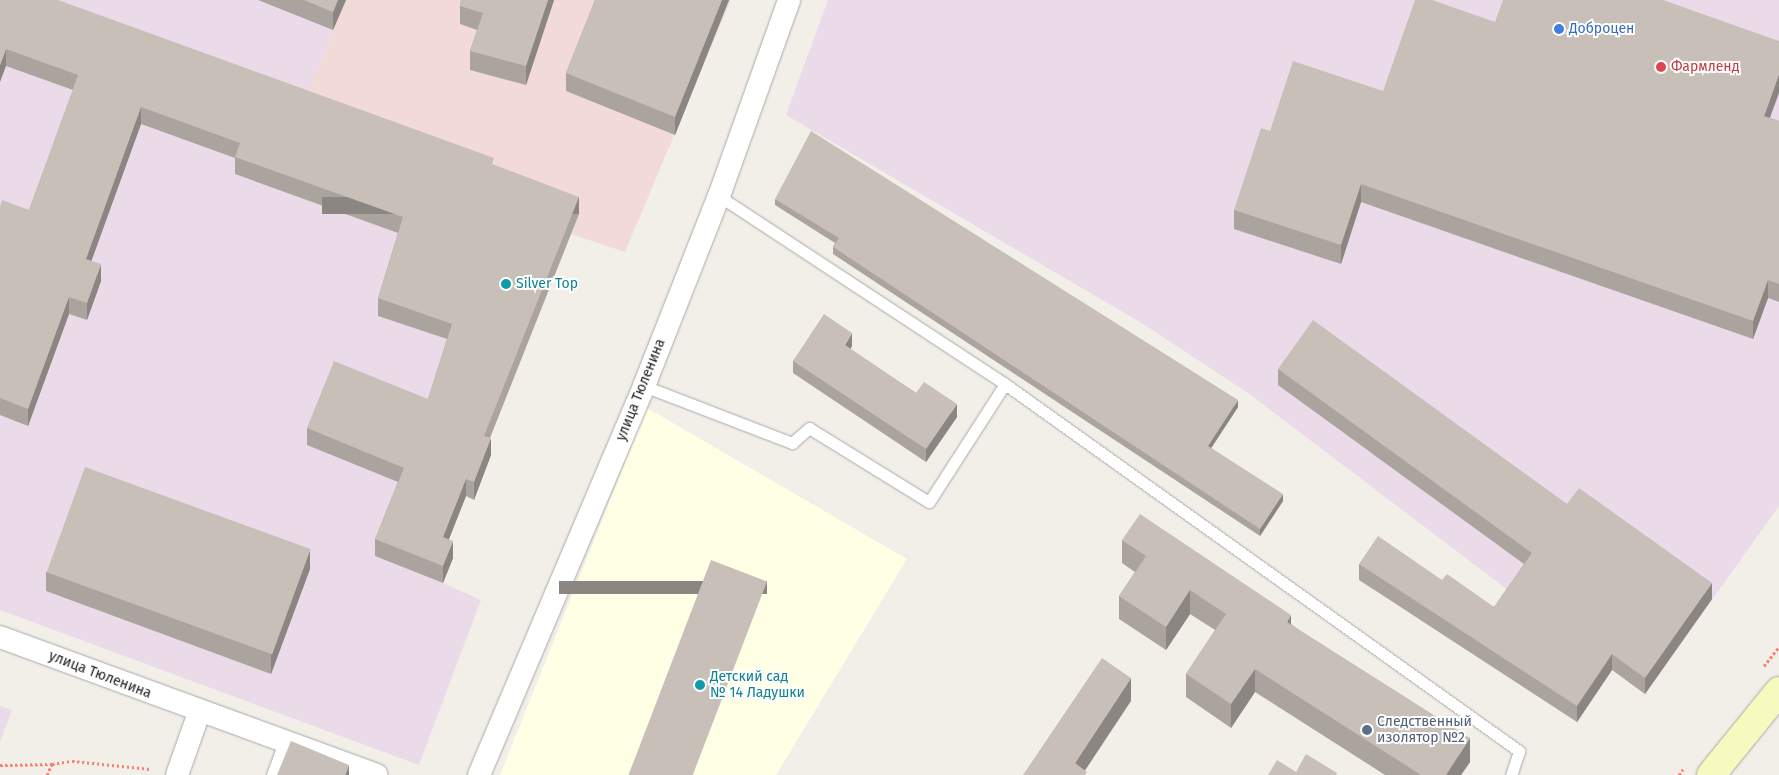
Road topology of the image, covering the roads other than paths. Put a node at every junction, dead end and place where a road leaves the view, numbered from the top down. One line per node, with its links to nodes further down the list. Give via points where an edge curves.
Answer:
1 (789, 0): 2 (street, улица Тюленина)
2 (719, 196): 3 (lane); 4 (street, улица Тюленина)
3 (1005, 384): 4 (lane, via 929,502 809,428 792,443); 13 (lane, via 1520,751)
4 (644, 386): 12 (street, улица Тюленина)
5 (0, 637): 7 (street, улица Тюленина)
6 (1779, 691): 14 (street)
7 (199, 713): 8 (street, улица Тюленина); 9 (street)
8 (284, 742): 10 (lane); 11 (street, улица Тюленина)
9 (177, 774)
10 (272, 775)
11 (376, 775)
12 (479, 775)
13 (1511, 775)
14 (1711, 775)

